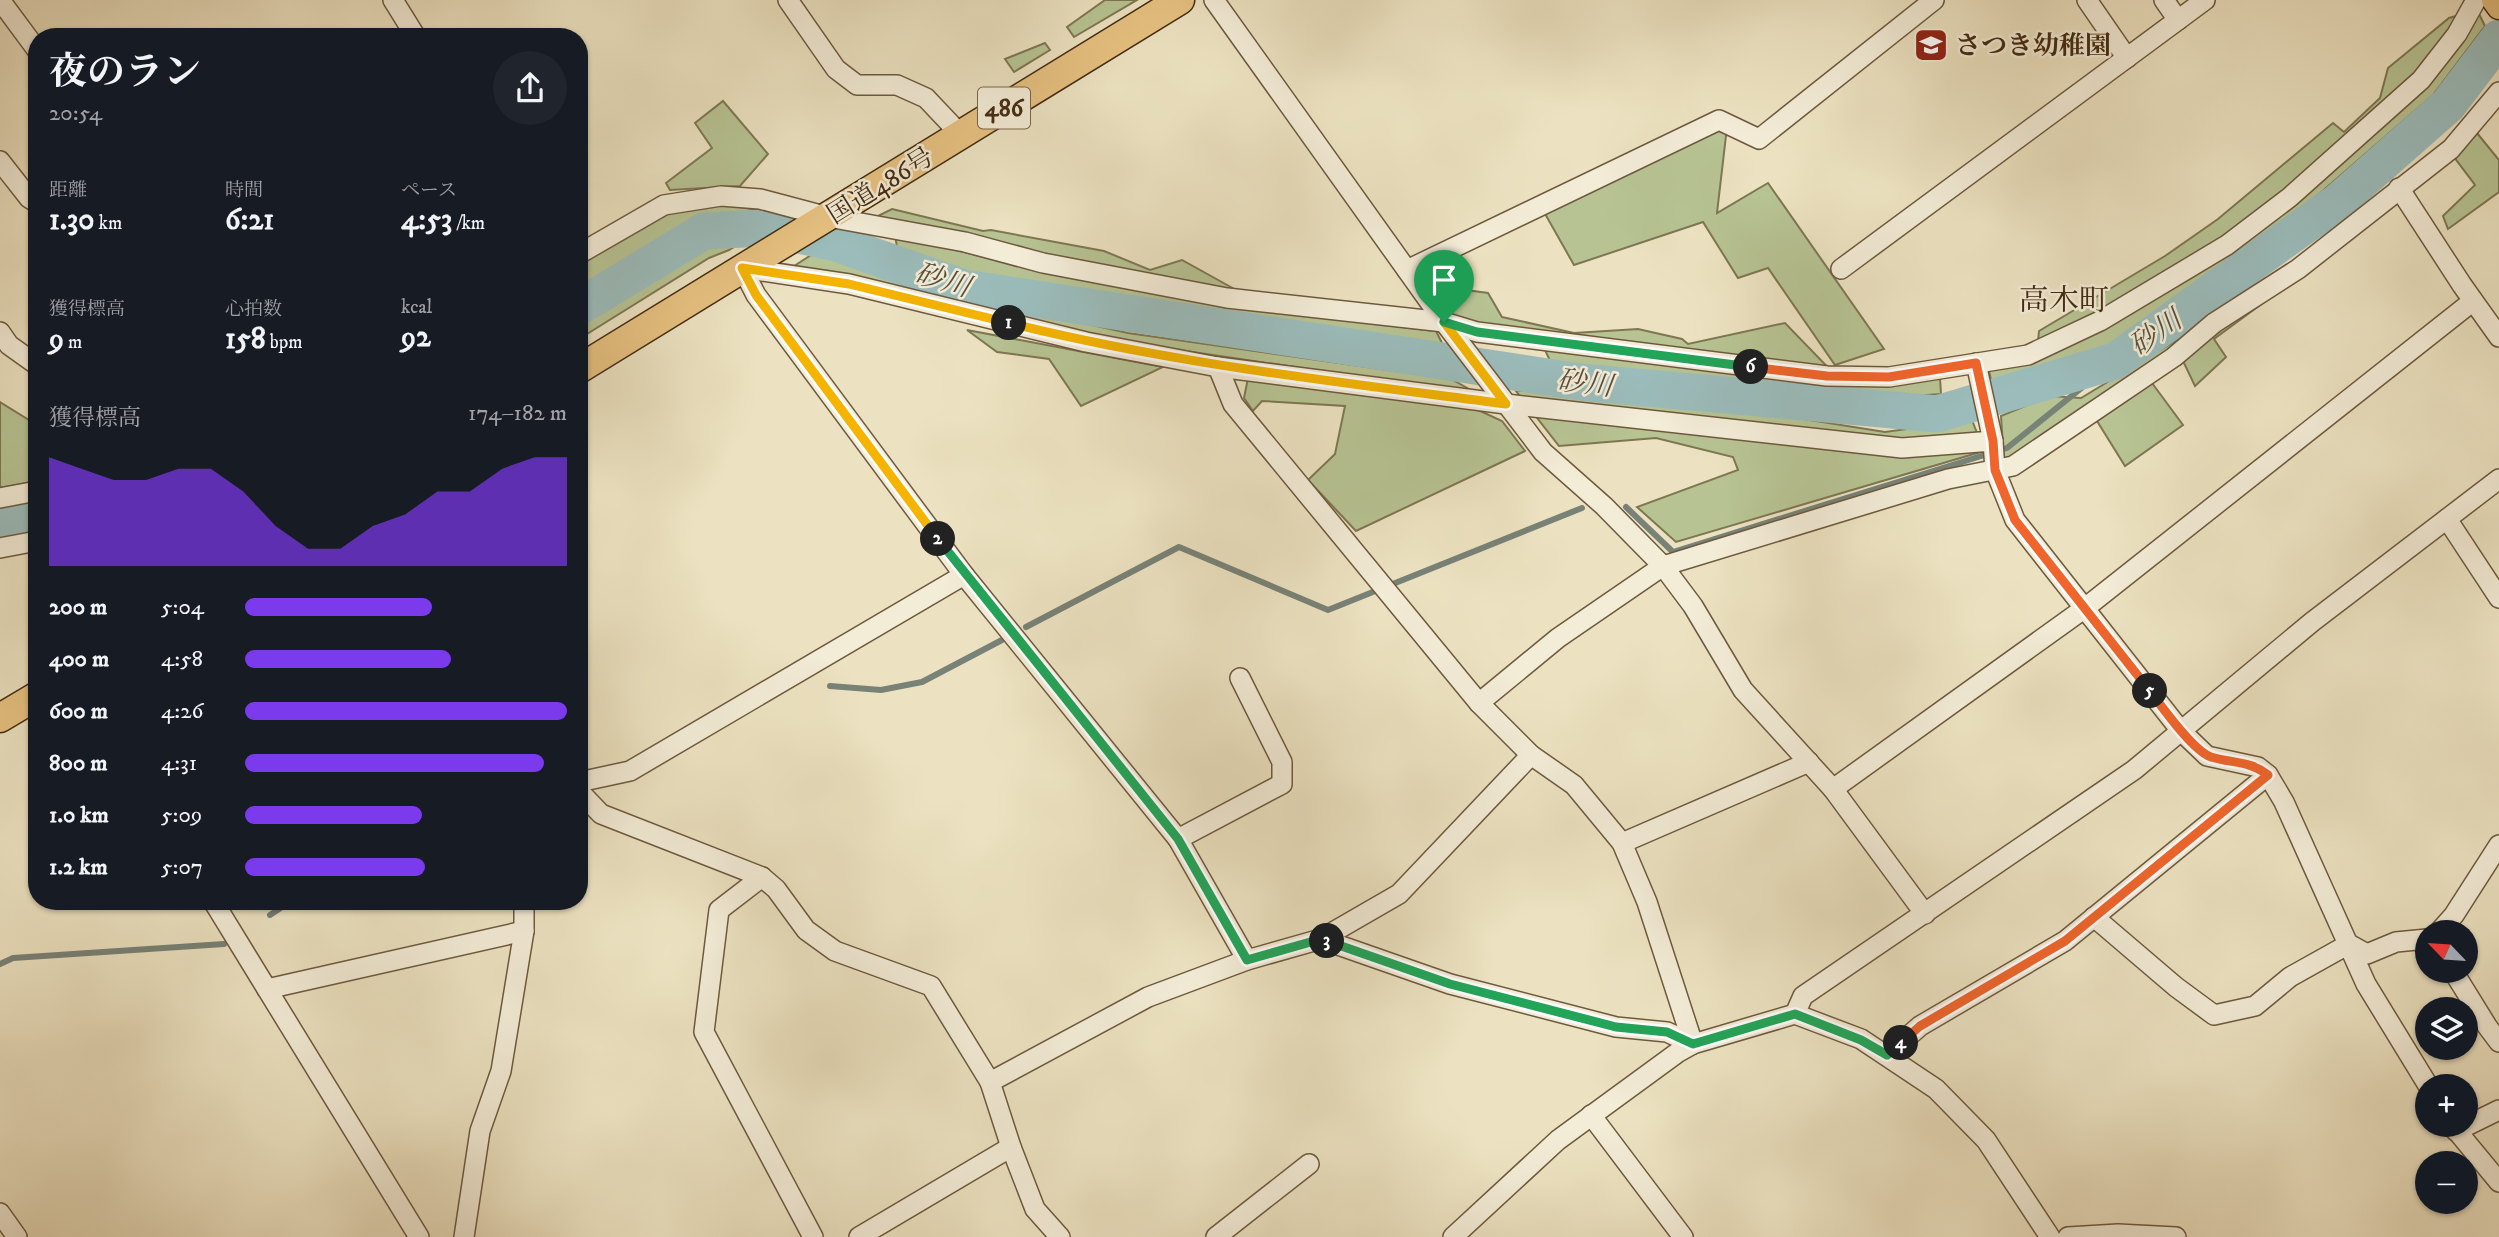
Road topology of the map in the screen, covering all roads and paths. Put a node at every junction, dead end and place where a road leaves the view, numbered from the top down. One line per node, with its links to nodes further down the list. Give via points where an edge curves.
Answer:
1 (0, 0): 15 (street)
2 (393, 0): 14 (street)
3 (788, 0): 18 (street, via 836,69 857,85 897,85 926,98)
4 (1180, 0): 18 (highway, 国道486号 / 486)
5 (1214, 0): 26 (street)
6 (1934, 0): 26 (street, via 1759,139 1719,120)
7 (2087, 0): 16 (street)
8 (2164, 0): 13 (street)
9 (2205, 0): 13 (street)
10 (2476, 0): 33 (street, via 2457,34 2421,80 2290,197 2227,245 2100,321 2028,355)
11 (2494, 0): 12 (main road)
12 (2499, 7)
13 (2178, 20): 16 (street)
14 (410, 28)
15 (28, 38)
16 (2127, 58): 25 (street)
17 (2499, 92): 20 (street, via 2451,149)
18 (961, 135): 22 (highway, 国道486号 / 486)
19 (0, 161): 21 (street)
20 (2399, 188): 27 (street); 37 (street, via 2298,269 2214,324 2174,357 2013,466)
21 (28, 197)
22 (828, 217): 23 (street, via 760,199 721,196 664,205); 24 (highway, 国道486号 / 486); 28 (street, via 1227,298)
23 (588, 249)
24 (752, 262): 32 (highway, 国道486号 / 486); 34 (street, via 1086,342); 45 (street, via 756,295)
25 (1842, 269)
26 (1407, 270): 28 (street)
27 (2473, 301): 30 (street); 47 (street)
28 (1444, 322): 33 (street, via 1477,332 1827,376 1889,377); 35 (street)
29 (0, 332): 31 (street)
30 (2499, 337)
31 (28, 359)
32 (588, 363)
33 (1976, 363): 36 (street)
34 (1218, 366): 35 (street); 50 (street, via 1233,404)
35 (1506, 404): 36 (street, via 1902,448); 44 (street, via 1543,452)
36 (1993, 441): 37 (street)
37 (1995, 470): 44 (street, via 1948,479); 47 (street, via 2015,520)
38 (2499, 480): 41 (street)
39 (28, 493): 40 (street)
40 (0, 498)
41 (2447, 519): 46 (street); 52 (street, via 2312,622)
42 (28, 543): 43 (street)
43 (0, 548)
44 (1663, 566): 50 (street, via 1558,638); 54 (street, via 1693,606 1743,690)
45 (964, 575): 56 (street, via 630,771); 59 (street)
46 (2499, 598)
47 (2085, 608): 52 (street); 57 (street)
48 (1240, 678): 59 (street, via 1282,762 1282,784)
49 (28, 701): 51 (highway)
50 (1479, 703): 53 (street)
51 (0, 718)
52 (2181, 731): 55 (street, via 2207,756 2258,767); 65 (street, via 2134,770)
53 (1531, 755): 60 (street, via 1574,785); 69 (street, via 1399,894)
54 (1809, 762): 57 (street); 60 (street)
55 (2268, 775): 66 (street); 71 (street)
56 (588, 780)
57 (1833, 789): 65 (street)
58 (588, 800): 62 (street, via 601,814)
59 (1178, 839): 72 (street)
60 (1622, 843): 77 (street, via 1647,902)
61 (2499, 845): 67 (street)
62 (762, 877): 80 (street, via 806,930 835,951 931,986); 92 (street, via 719,910 704,1031)
63 (219, 910): 74 (street)
64 (524, 910): 68 (street)
65 (1925, 914): 75 (street, via 1803,996)
66 (2094, 917): 71 (street, via 2214,1016 2255,1006 2290,977); 78 (street, via 2065,941 1920,1026)
67 (2450, 920)
68 (524, 930): 74 (street); 91 (street, via 501,1071 480,1131)
69 (1321, 939): 72 (street); 77 (street, via 1450,984 1616,1027 1667,1032)
70 (2415, 940): 71 (street, via 2367,954)
71 (2349, 944): 79 (street, via 2367,984)
72 (1247, 960): 80 (street, via 1148,997)
73 (2461, 984): 76 (street)
74 (267, 989): 90 (street)
75 (1795, 1014): 77 (street); 78 (street)
76 (2499, 1042)
77 (1693, 1044): 82 (street)
78 (1887, 1055): 98 (street, via 1936,1089 1986,1140)
79 (2421, 1074)
80 (990, 1082): 85 (street)
81 (2499, 1110): 83 (street)
82 (1591, 1115): 96 (street); 97 (street)
83 (2478, 1118)
84 (2462, 1137): 87 (street)
85 (1010, 1147): 93 (street); 94 (street, via 1035,1209)
86 (1309, 1164): 95 (street)
87 (2499, 1182)
88 (0, 1213): 89 (street)
89 (18, 1237)
90 (419, 1237)
91 (464, 1237)
92 (813, 1237)
93 (859, 1237)
94 (1060, 1237)
95 (1216, 1237)
96 (1453, 1237)
97 (1683, 1237)
98 (2050, 1237)
99 (2068, 1237): 100 (street)
100 (2176, 1237)

